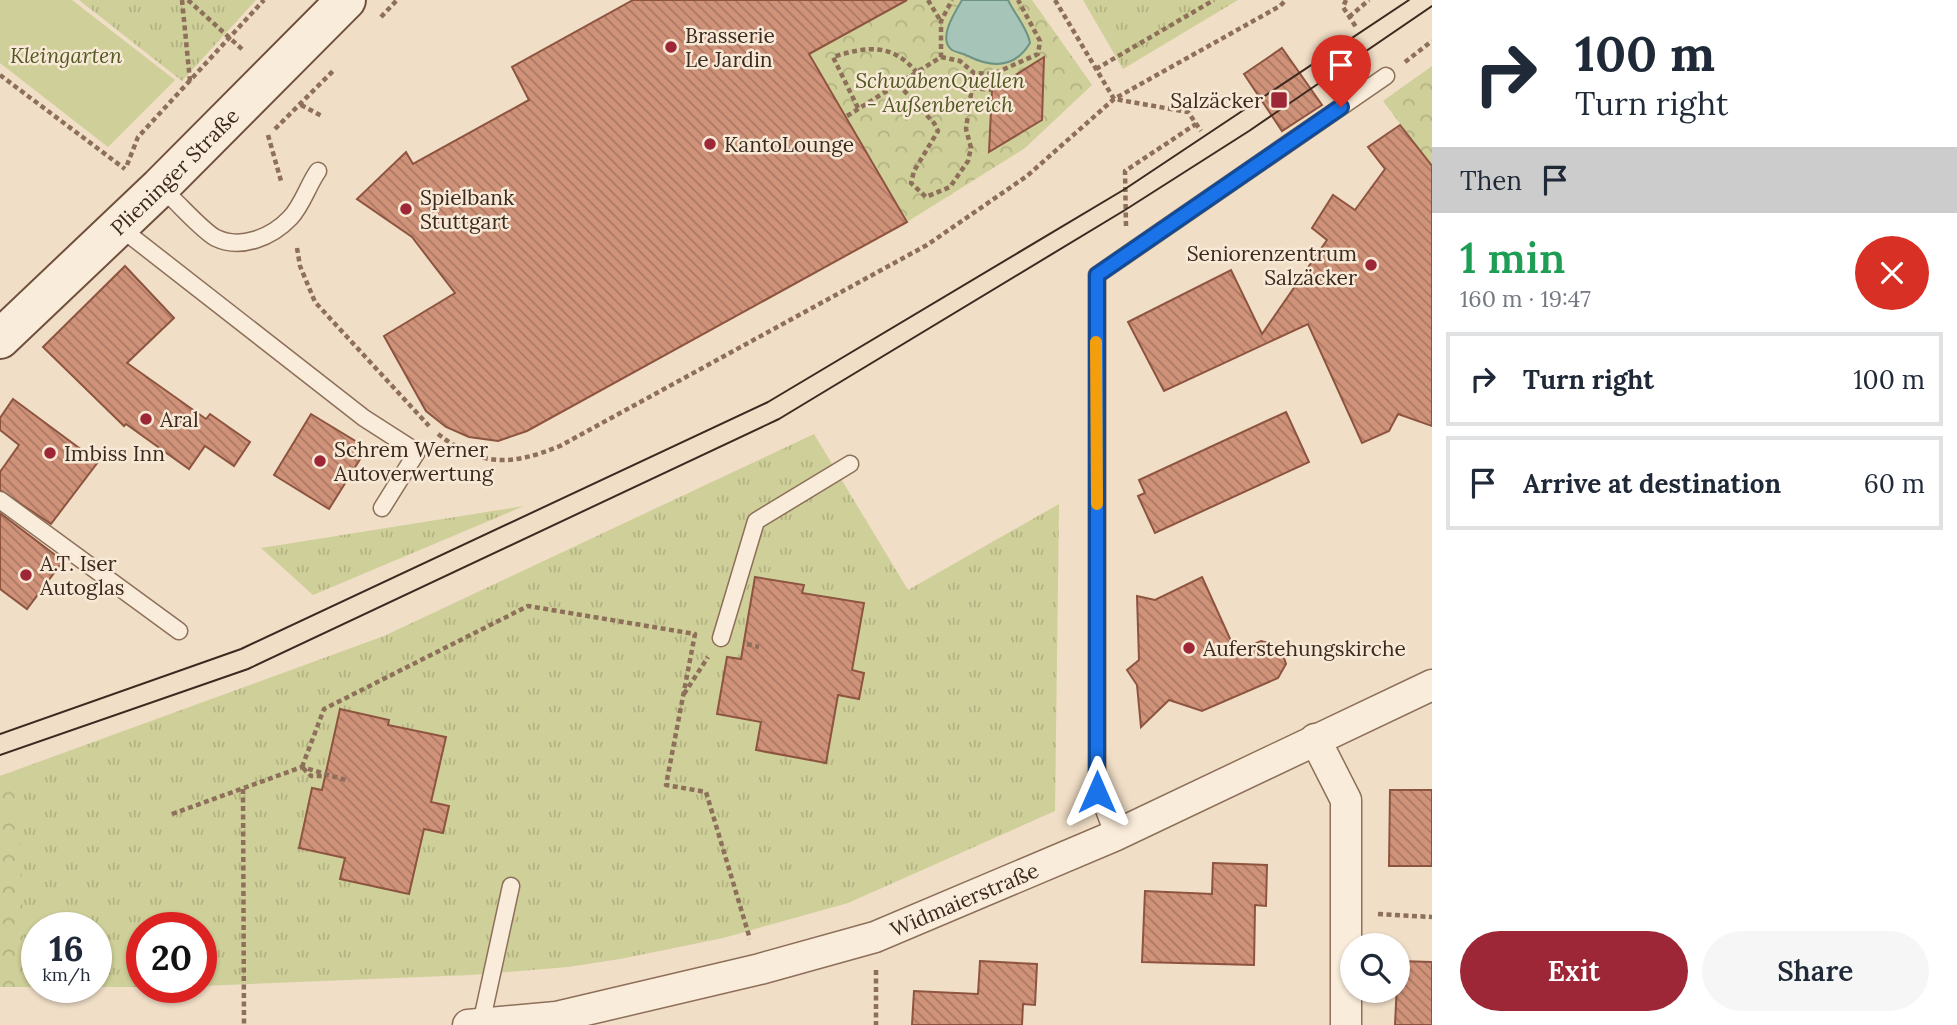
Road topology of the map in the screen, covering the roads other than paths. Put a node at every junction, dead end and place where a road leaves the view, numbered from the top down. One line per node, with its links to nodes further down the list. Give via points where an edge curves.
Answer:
1 (346, 0): 4 (main road, Plieninger Straße)
2 (1386, 76): 14 (lane, via 1097,275 1097,792)
3 (318, 171): 4 (lane, via 292,217 261,239 233,244 214,237)
4 (160, 187): 5 (main road, Plieninger Straße)
5 (118, 226): 6 (main road, Plieninger Straße); 9 (lane, via 364,418 417,452)
6 (0, 339)
7 (850, 464): 11 (lane, via 757,521)
8 (0, 500): 10 (lane)
9 (382, 508)
10 (178, 631)
11 (721, 638)
12 (1432, 685): 13 (street, Widmaierstraße)
13 (1315, 739): 14 (street, Widmaierstraße); 19 (street, via 1346,800)
14 (1114, 836): 16 (street, Widmaierstraße, via 875,937)
15 (511, 886): 17 (lane)
16 (556, 1021): 17 (street, Widmaierstraße)
17 (481, 1024): 18 (street, Widmaierstraße)
18 (467, 1025)
19 (1346, 1025)

